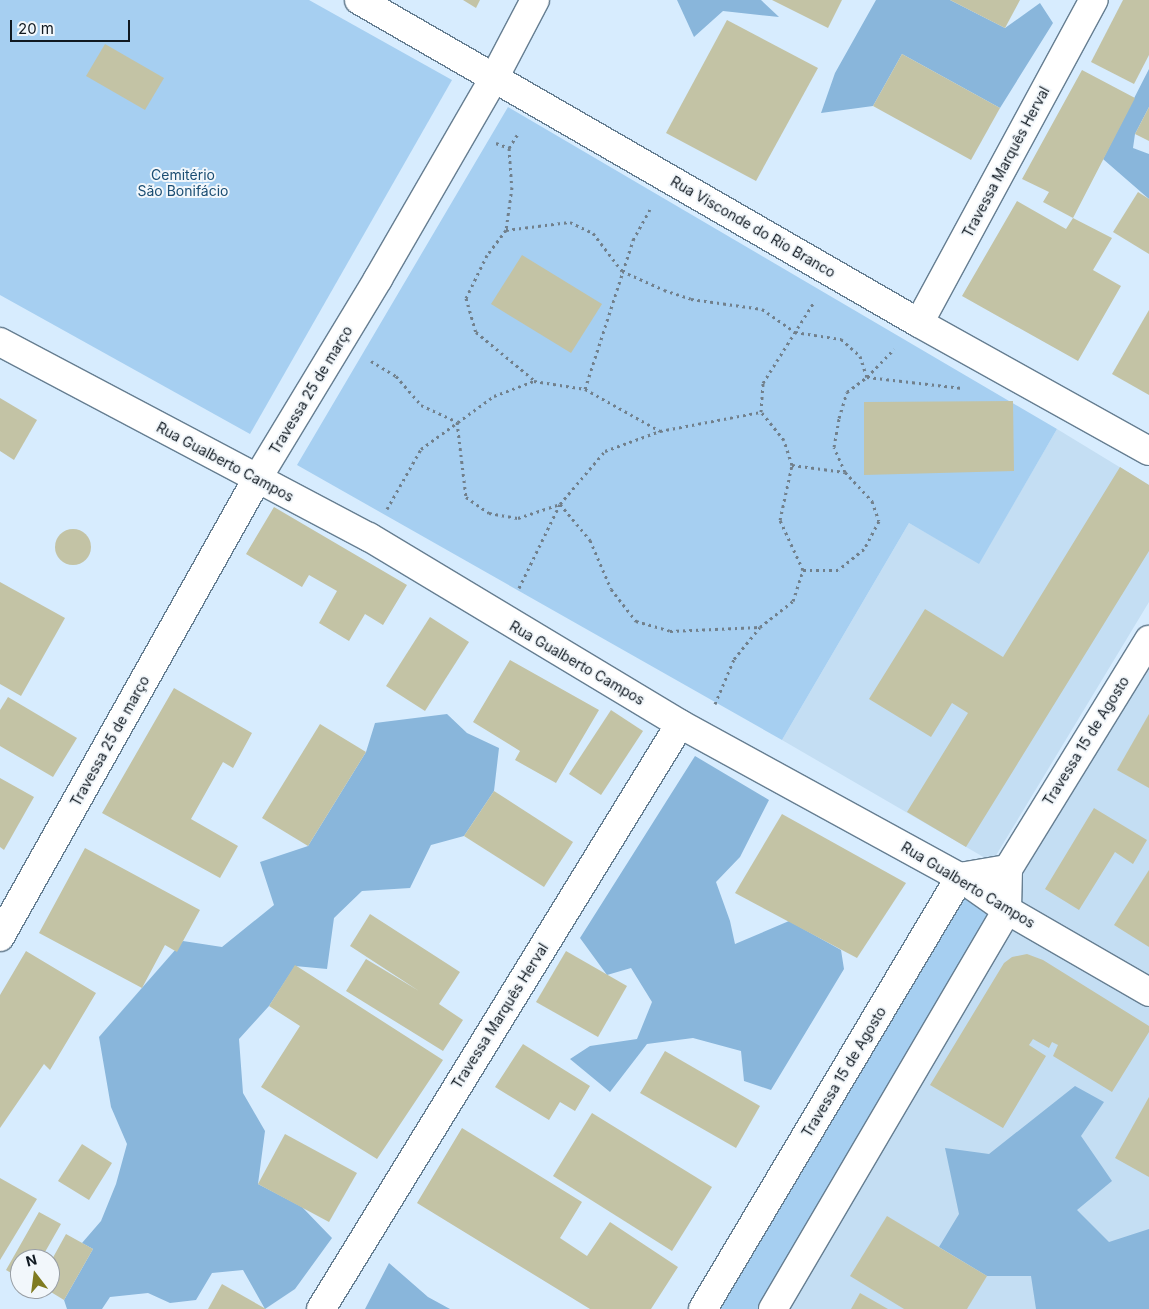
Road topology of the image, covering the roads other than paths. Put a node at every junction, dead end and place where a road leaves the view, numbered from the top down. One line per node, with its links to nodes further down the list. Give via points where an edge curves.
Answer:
1 (359, 0): 4 (street, Rua Visconde do Rio Branco)
2 (535, 0): 4 (street, Travessa 25 de março)
3 (1094, 0): 5 (street, Travessa Marquês Herval)
4 (494, 78): 5 (street, Rua Visconde do Rio Branco); 8 (street, Travessa 25 de março, via 341,342)
5 (919, 323): 7 (street, Rua Visconde do Rio Branco)
6 (0, 342): 8 (street, Rua Gualberto Campos)
7 (1149, 452)
8 (257, 479): 10 (street, Rua Gualberto Campos, via 369,537 503,620); 14 (street, Travessa 25 de março)
9 (1149, 640): 11 (street, Travessa 15 de Agosto)
10 (691, 729): 12 (street, Rua Gualberto Campos); 16 (street, Travessa Marquês Herval)
11 (1008, 869): 12 (street); 13 (street)
12 (960, 877): 13 (street, Rua Gualberto Campos); 17 (street, Travessa 15 de Agosto)
13 (1007, 910): 15 (street, Rua Gualberto Campos); 18 (street)
14 (0, 937)
15 (1149, 992)
16 (321, 1309)
17 (703, 1309)
18 (773, 1309)

